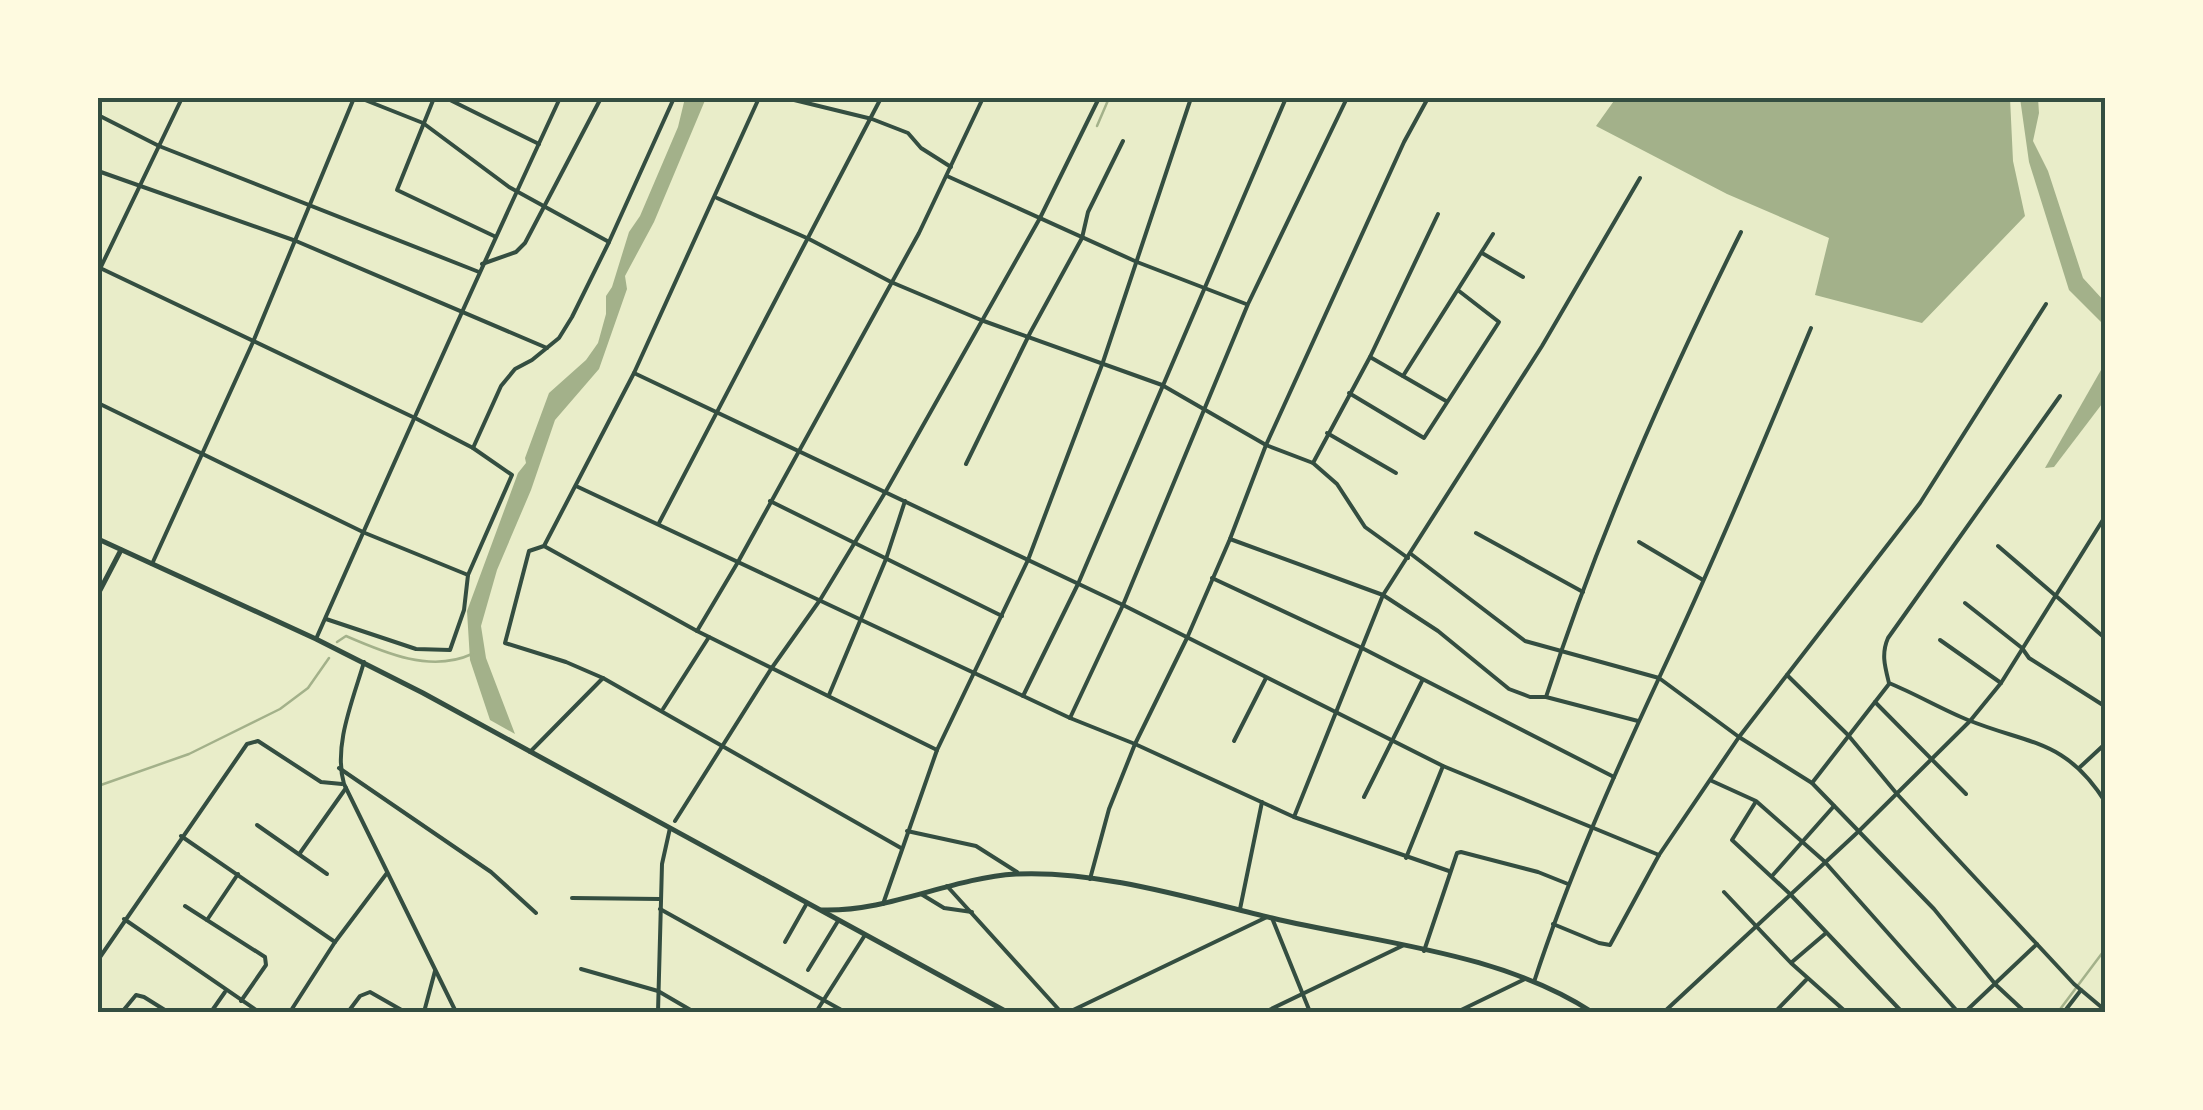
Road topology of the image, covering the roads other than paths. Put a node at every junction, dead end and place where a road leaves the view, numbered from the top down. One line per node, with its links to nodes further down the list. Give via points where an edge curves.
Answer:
1 (182, 98): 22 (street)
2 (357, 98): 19 (street); 30 (street)
3 (434, 98): 19 (street)
4 (446, 98): 21 (street)
5 (560, 98): 21 (street)
6 (601, 98): 31 (street)
7 (674, 98): 40 (street)
8 (759, 98): 29 (street)
9 (786, 98): 18 (street)
10 (881, 98): 18 (street)
11 (984, 98): 23 (street)
12 (1099, 98): 33 (street)
13 (1191, 98): 42 (street)
14 (1286, 98): 48 (street)
15 (1347, 98): 50 (street)
16 (1428, 98): 71 (street)
17 (98, 115): 22 (street)
18 (872, 119): 23 (street, via 908,133); 38 (street)
19 (423, 122): 28 (street); 36 (street, via 397,190)
20 (1123, 141): 37 (street)
21 (538, 144): 28 (street)
22 (159, 146): 27 (street); 30 (street)
23 (952, 168): 25 (street)
24 (98, 170): 27 (street)
25 (947, 176): 33 (street); 47 (street)
26 (1640, 178): 93 (street)
27 (140, 186): 39 (street); 44 (street)
28 (517, 190): 31 (street); 36 (street)
29 (714, 198): 38 (street); 60 (street)
30 (307, 206): 39 (street); 45 (street)
31 (545, 207): 40 (street); 43 (street, via 516,252)
32 (1438, 214): 58 (street)
33 (1040, 218): 37 (street); 53 (street)
34 (1741, 232): 102 (street, via 1684,347)
35 (1493, 234): 41 (street)
36 (494, 236): 43 (street)
37 (1082, 238): 42 (street); 55 (street)
38 (809, 239): 47 (street); 68 (street)
39 (296, 241): 52 (street); 56 (street)
40 (609, 242): 57 (street, via 572,316)
41 (1482, 253): 46 (street); 49 (street)
42 (1137, 262): 48 (street); 59 (street)
43 (482, 264): 45 (street)
44 (98, 269): 56 (street)
45 (479, 272): 52 (street)
46 (1523, 277)
47 (891, 282): 53 (street); 74 (street)
48 (1204, 285): 50 (street); 62 (street)
49 (1459, 291): 61 (street); 65 (street, via 1499,322)
50 (1248, 304): 67 (street)
51 (2046, 304): 124 (street, via 1920,503)
52 (462, 312): 57 (street); 69 (street)
53 (981, 320): 55 (street); 79 (street)
54 (1811, 328): 100 (street)
55 (1028, 338): 59 (street); 75 (street)
56 (253, 342): 69 (street); 73 (street)
57 (547, 348): 72 (street, via 501,386)
58 (1370, 358): 61 (street); 63 (street)
59 (1103, 362): 62 (street); 95 (street)
60 (634, 374): 68 (street); 78 (street)
61 (1404, 376): 65 (street)
62 (1162, 385): 67 (street); 101 (street)
63 (1349, 393): 65 (street, via 1424,438); 70 (street)
64 (2060, 396): 129 (street, via 1884,646)
65 (1446, 401)
66 (98, 403): 73 (street)
67 (1204, 411): 71 (street); 108 (street)
68 (714, 412): 74 (street); 83 (street)
69 (417, 419): 72 (street); 84 (street)
70 (1328, 433): 76 (street); 77 (street)
71 (1266, 444): 76 (street); 86 (street)
72 (473, 448): 98 (street, via 512,474)
73 (202, 452): 84 (street); 97 (street)
74 (797, 452): 79 (street); 80 (street)
75 (966, 464)
76 (1313, 464): 93 (street, via 1338,484 1365,527)
77 (1396, 473)
78 (576, 486): 83 (street); 90 (street)
79 (886, 491): 81 (street); 88 (street)
80 (770, 501): 88 (street); 96 (street)
81 (905, 501): 94 (street); 95 (street)
82 (2105, 517): 104 (street)
83 (659, 524): 96 (street)
84 (365, 534): 98 (street); 110 (street)
85 (1476, 534): 102 (street)
86 (1230, 539): 99 (street); 105 (street)
87 (98, 540): 92 (street)
88 (854, 542): 94 (street); 106 (street)
89 (1639, 542): 100 (street)
90 (544, 546): 112 (street); 125 (street, via 529,551 504,643)
91 (1998, 546): 104 (street)
92 (121, 550): 97 (street); 103 (street)
93 (1410, 556): 105 (street); 120 (street, via 1525,640)
94 (886, 559): 109 (street); 111 (street)
95 (1028, 560): 101 (street); 109 (street)
96 (738, 562): 106 (street); 112 (street)
97 (152, 564): 115 (street)
98 (468, 575): 110 (street, via 450,650 416,650)
99 (1212, 578): 114 (street); 118 (street)
100 (1703, 580): 127 (street)
101 (1078, 584): 108 (street); 132 (street)
102 (1583, 592): 120 (street)
103 (98, 594)
104 (2058, 594): 116 (street); 119 (street)
105 (1383, 595): 118 (street); 133 (street, via 1509,689)
106 (820, 600): 111 (street); 122 (street)
107 (1964, 603): 119 (street)
108 (1123, 606): 114 (street); 138 (street)
109 (1002, 616): 123 (street)
110 (326, 618): 115 (street)
111 (862, 622): 123 (street); 131 (street)
112 (697, 631): 113 (street)
113 (709, 637): 122 (street); 136 (street)
114 (1187, 638): 126 (street); 146 (street)
115 (316, 639): 121 (street)
116 (2106, 639)
117 (1940, 640): 130 (street)
118 (1362, 648): 128 (street); 137 (street)
119 (2022, 648): 130 (street); 135 (street)
120 (1560, 652): 127 (street); 133 (street)
121 (364, 662): 149 (street); 152 (street)
122 (771, 669): 131 (street); 147 (street)
123 (973, 673): 132 (street); 148 (street)
124 (1787, 675): 141 (street); 142 (street)
125 (603, 678): 136 (street); 149 (street)
126 (1266, 678): 137 (street); 143 (street)
127 (1659, 678): 139 (street); 142 (street)
128 (1424, 679): 144 (street); 154 (street)
129 (1889, 683): 134 (street); 140 (street)
130 (2001, 683): 140 (street)
131 (829, 695): 148 (street)
132 (1023, 696): 138 (street)
133 (1546, 696): 139 (street)
134 (1875, 702): 141 (street); 150 (street)
135 (2106, 706)
136 (663, 709): 147 (street)
137 (1337, 714): 144 (street); 165 (street)
138 (1070, 718): 146 (street)
139 (1638, 721): 154 (street)
140 (1970, 721): 150 (street); 153 (street, via 2056,749)
141 (1848, 734): 156 (street); 158 (street)
142 (1739, 738): 155 (street); 156 (street)
143 (1234, 741)
144 (1391, 742): 151 (street); 160 (street)
145 (2106, 743): 153 (street)
146 (1135, 744): 161 (street); 185 (street)
147 (725, 745): 166 (street); 174 (street)
148 (938, 750): 170 (street)
149 (530, 752): 168 (street)
150 (1930, 760): 158 (street); 159 (street)
151 (1443, 766): 169 (street); 177 (street)
152 (339, 768): 157 (street); 200 (street, via 492,872)
153 (2079, 768): 163 (street)
154 (1614, 777): 169 (street)
155 (1712, 781): 162 (street); 176 (street)
156 (1812, 782): 164 (street)
157 (345, 786): 172 (street, via 322,782 252,741); 175 (street); 180 (street)
158 (1897, 794): 171 (street); 211 (street)
159 (1966, 794)
160 (1364, 797)
161 (1262, 802): 165 (street); 197 (street)
162 (1756, 802): 173 (street); 184 (street, via 1732,840)
163 (2106, 803)
164 (1834, 806): 171 (street); 173 (street)
165 (1294, 818): 177 (street)
166 (675, 821)
167 (256, 825): 175 (street)
168 (670, 828): 192 (street); 193 (street)
169 (1594, 828): 176 (street); 186 (street)
170 (907, 830): 174 (street); 183 (street, via 976,846)
171 (1858, 831): 178 (street); 222 (street, via 1934,908)
172 (181, 836): 181 (street); 202 (street)
173 (1801, 843): 178 (street); 184 (street)
174 (901, 848): 194 (street)
175 (298, 855): 182 (street)
176 (1659, 855): 205 (street, via 1610,944)
177 (1406, 858): 179 (street)
178 (1824, 861): 190 (street); 254 (street)
179 (1449, 871): 186 (street, via 1462,852); 213 (street)
180 (388, 873): 209 (street); 218 (street)
181 (238, 874): 203 (street); 209 (street)
182 (327, 874)
183 (1020, 874): 185 (street); 187 (street)
184 (1772, 876): 190 (street)
185 (1090, 879): 197 (street)
186 (1569, 884): 205 (street)
187 (947, 886): 189 (street); 199 (street)
188 (1724, 892): 206 (street)
189 (920, 894): 194 (street); 199 (street, via 944,908)
190 (1790, 894): 206 (street); 207 (street)
191 (572, 898): 192 (street)
192 (660, 899): 196 (street)
193 (807, 903): 198 (street); 210 (street)
194 (882, 904): 198 (street)
195 (186, 906): 203 (street)
196 (660, 909): 225 (street); 228 (street)
197 (1240, 909): 201 (street)
198 (819, 910): 204 (street)
199 (972, 912): 244 (street)
200 (536, 913)
201 (1270, 917): 212 (street); 226 (street); 245 (street)
202 (124, 919): 214 (street); 223 (street)
203 (207, 920): 227 (street, via 266,957)
204 (838, 920): 208 (street); 217 (street)
205 (1553, 924): 221 (street)
206 (1756, 926): 215 (street); 250 (street)
207 (1826, 933): 215 (street); 253 (street)
208 (865, 935): 228 (street); 243 (street)
209 (335, 942): 234 (street)
210 (785, 942)
211 (2037, 944): 222 (street); 224 (street)
212 (1402, 946): 213 (street); 226 (street)
213 (1424, 952): 219 (street)
214 (98, 960)
215 (1790, 963): 220 (street)
216 (581, 970): 225 (street)
217 (808, 970)
218 (435, 972): 237 (street); 238 (street)
219 (1525, 979): 221 (street); 248 (street)
220 (1807, 979): 251 (street); 252 (street)
221 (1534, 982): 249 (street)
222 (1996, 985): 255 (street); 256 (street)
223 (226, 990): 227 (street); 232 (street)
224 (2081, 990): 229 (street); 257 (street)
225 (658, 991): 239 (street); 240 (street)
226 (1302, 994): 246 (street); 247 (street)
227 (241, 1000): 233 (street)
228 (824, 1000): 241 (street); 242 (street)
229 (2106, 1011)
230 (122, 1012): 231 (street, via 136,995)
231 (168, 1012)
232 (210, 1012)
233 (259, 1012)
234 (290, 1012)
235 (348, 1012): 236 (street, via 370,992)
236 (405, 1012)
237 (424, 1012)
238 (456, 1012)
239 (658, 1012)
240 (694, 1012)
241 (816, 1012)
242 (845, 1012)
243 (1007, 1012)
244 (1061, 1012)
245 (1070, 1012)
246 (1265, 1012)
247 (1310, 1012)
248 (1457, 1012)
249 (1592, 1012)
250 (1664, 1012)
251 (1774, 1012)
252 (1846, 1012)
253 (1902, 1012)
254 (1958, 1012)
255 (1965, 1012)
256 (2025, 1012)
257 (2064, 1012)

